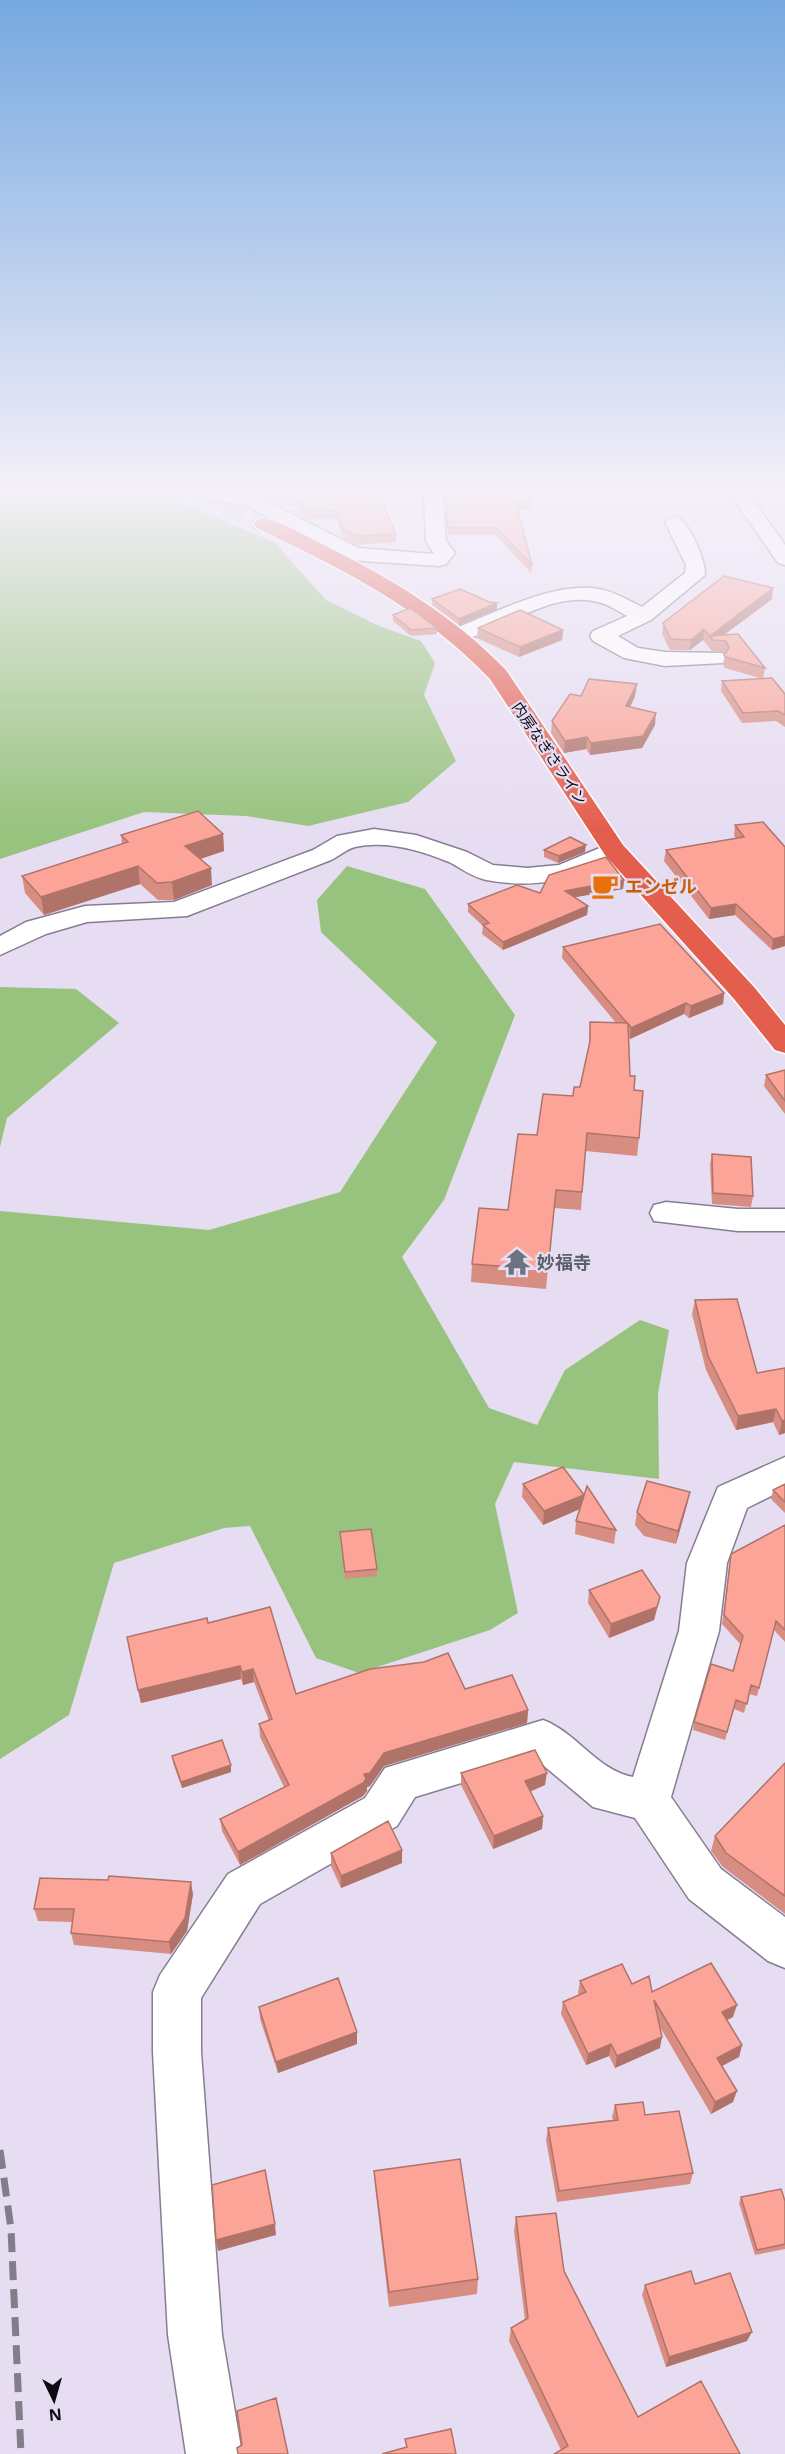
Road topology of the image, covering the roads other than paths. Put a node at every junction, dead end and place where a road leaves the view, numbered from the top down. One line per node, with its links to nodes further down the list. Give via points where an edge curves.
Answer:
1 (402, 601): 6 (highway, 内房なぎさライン)
2 (553, 601): 6 (street)
3 (612, 601): 5 (street)
4 (663, 601): 5 (street)
5 (644, 616): 7 (street, via 601,636 632,653 665,659)
6 (459, 635): 8 (highway, 内房なぎさライン, via 498,675)
7 (715, 658)
8 (614, 850): 9 (street, via 564,872 527,876 487,872 458,857 407,840 374,837 346,841 322,855 178,910 85,914 36,928); 10 (highway, 内房なぎさライン)
9 (0, 947)
10 (785, 1044)
11 (666, 1213): 12 (street)
12 (785, 1220)
13 (785, 1472): 14 (street, via 732,1498 707,1563 699,1631)
14 (648, 1800): 15 (street, via 705,1884); 16 (street, via 609,1793 543,1739 400,1782 381,1812 244,1889 177,1992 177,2052 195,2335)
15 (785, 1944)
16 (214, 2454)

